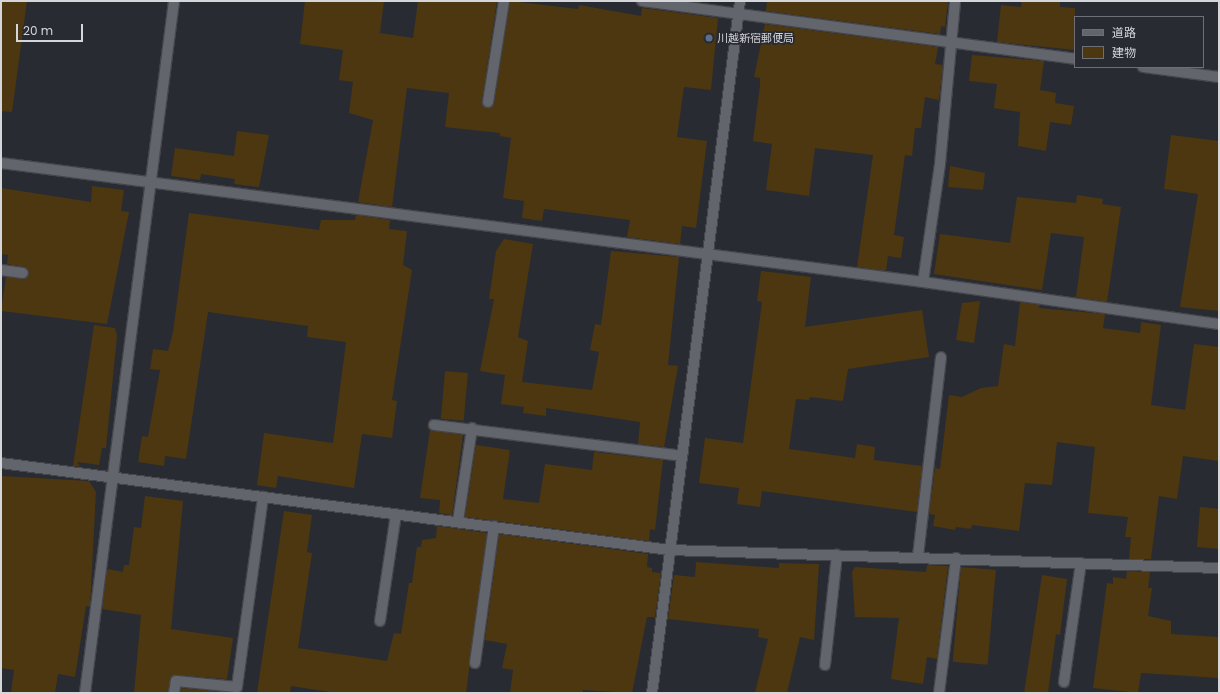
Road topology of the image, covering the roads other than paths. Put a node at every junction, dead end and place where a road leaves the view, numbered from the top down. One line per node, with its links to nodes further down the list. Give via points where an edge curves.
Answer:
1 (174, 1): 13 (street)
2 (504, 1): 11 (street)
3 (642, 1): 6 (street)
4 (740, 1): 6 (street)
5 (955, 1): 7 (street)
6 (738, 14): 7 (street); 14 (street)
7 (952, 43): 8 (street); 17 (street)
8 (1074, 58)
9 (1151, 68): 10 (street)
10 (1219, 76)
11 (488, 102)
12 (1, 163): 13 (street)
13 (150, 183): 14 (street); 24 (street)
14 (708, 254): 17 (street); 22 (street)
15 (1, 270): 16 (street)
16 (23, 273)
17 (923, 282): 18 (street)
18 (1219, 324)
19 (942, 357): 31 (street)
20 (434, 424): 21 (street)
21 (472, 428): 22 (street); 27 (street)
22 (682, 456): 29 (street)
23 (1, 463): 24 (street)
24 (114, 477): 25 (street); 39 (street)
25 (263, 497): 26 (street); 40 (street, via 237,687 176,681)
26 (396, 514): 27 (street); 35 (street)
27 (458, 521): 28 (street)
28 (494, 526): 29 (street); 36 (street)
29 (670, 550): 30 (street); 41 (street)
30 (837, 555): 31 (street); 37 (street)
31 (918, 556): 32 (street)
32 (956, 558): 33 (street); 42 (street)
33 (1081, 563): 34 (street); 38 (street)
34 (1219, 568)
35 (380, 621)
36 (475, 663)
37 (825, 665)
38 (1064, 682)
39 (85, 693)
40 (174, 693)
41 (652, 693)
42 (939, 693)

